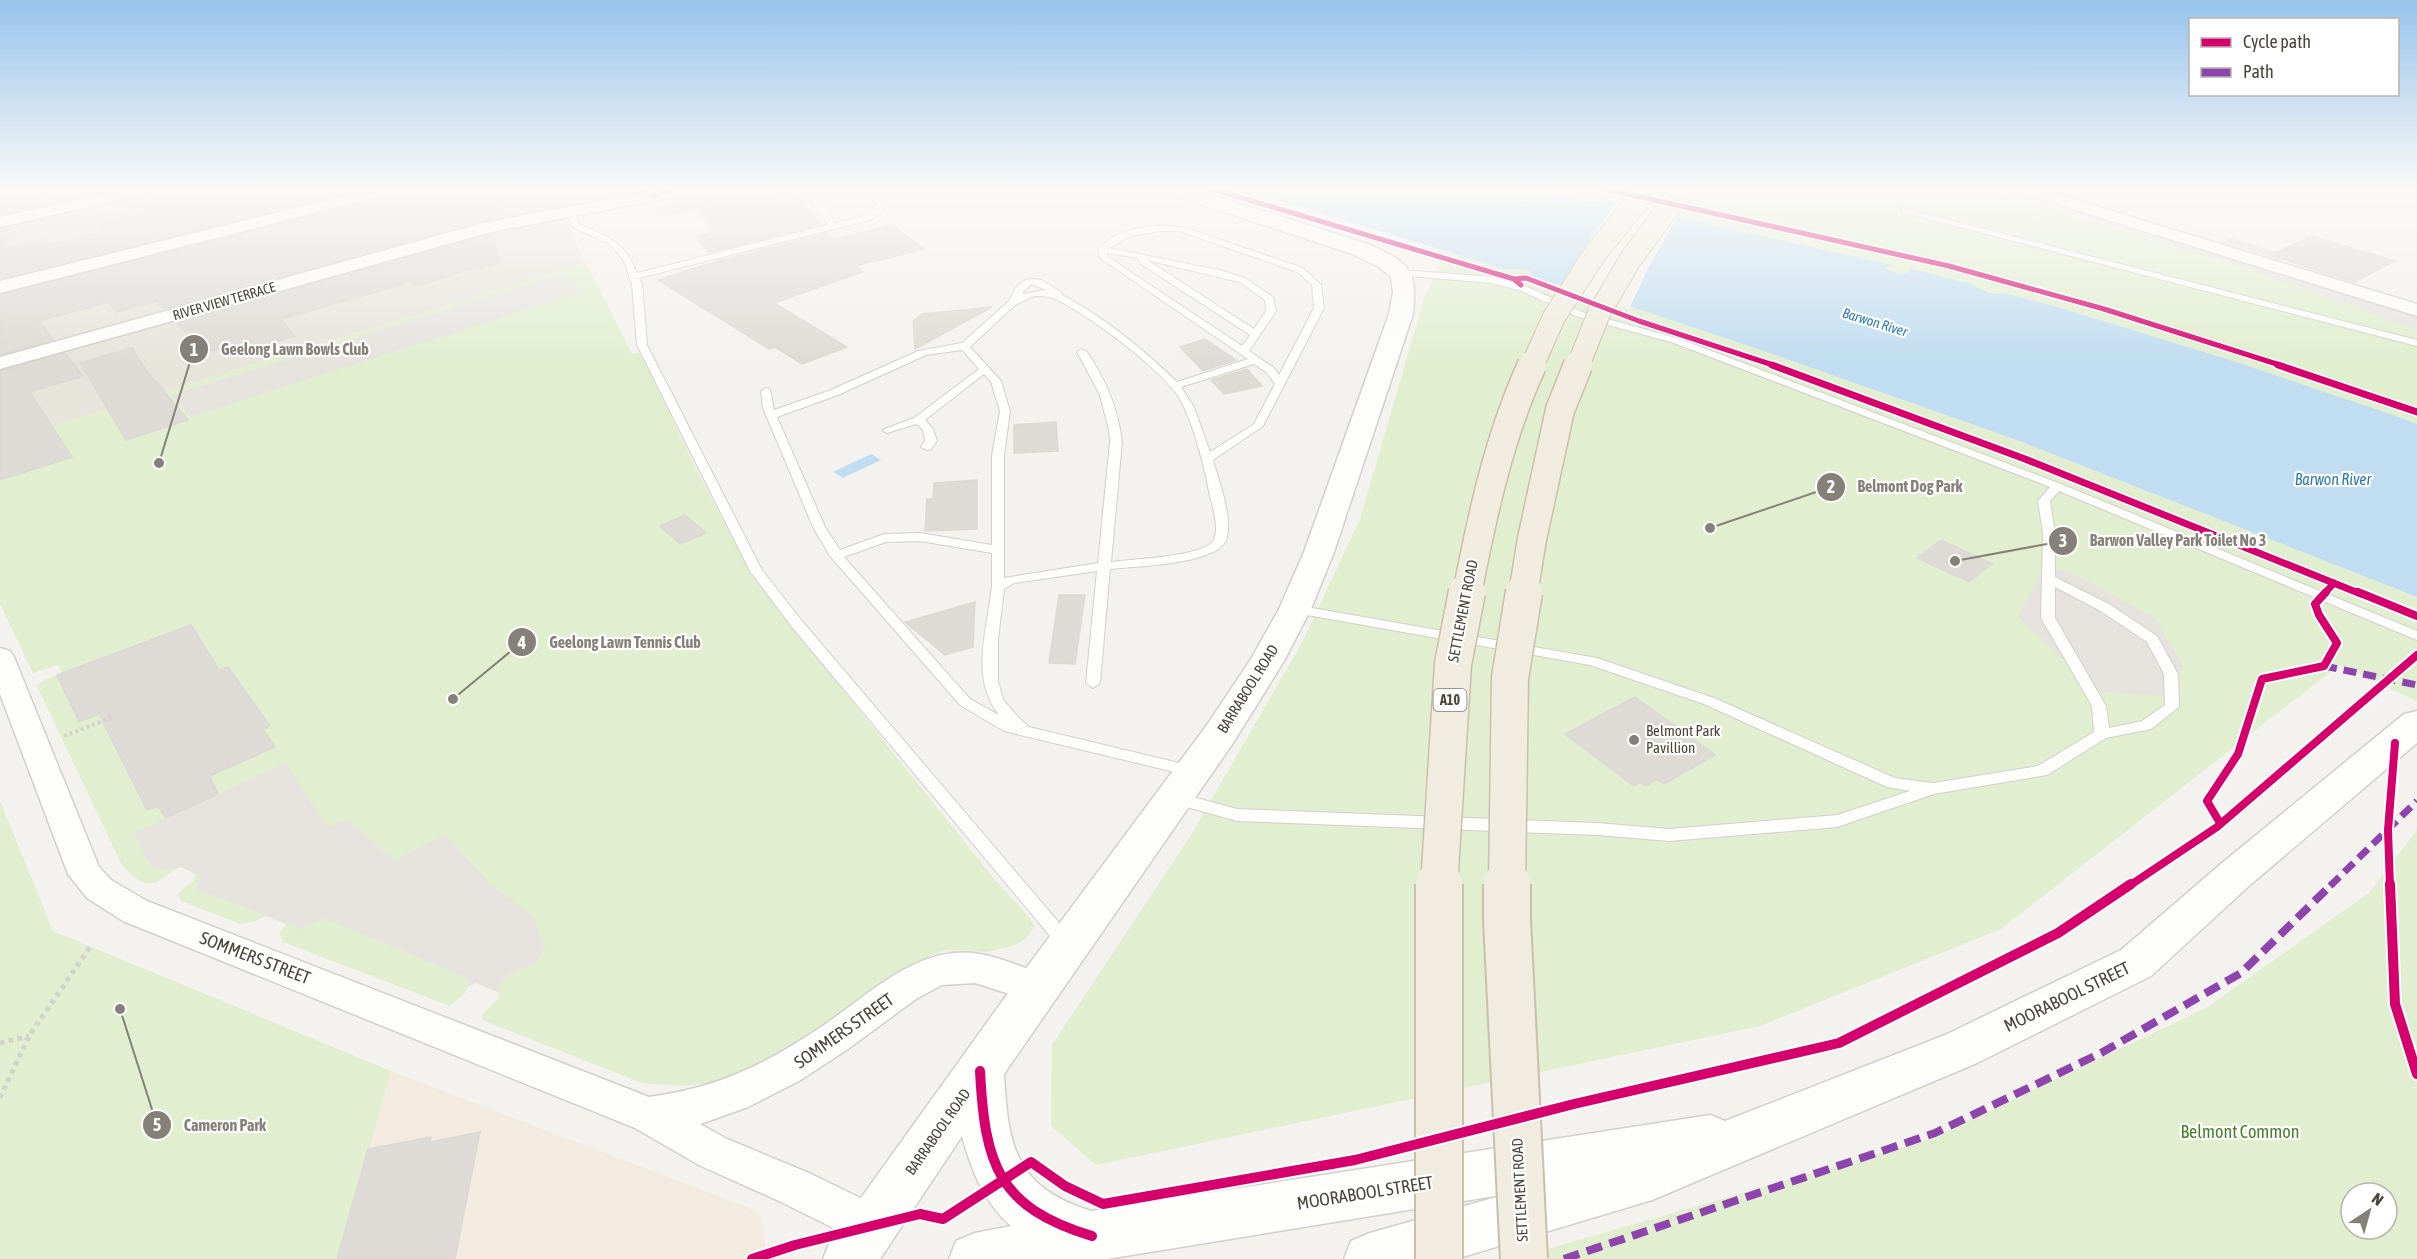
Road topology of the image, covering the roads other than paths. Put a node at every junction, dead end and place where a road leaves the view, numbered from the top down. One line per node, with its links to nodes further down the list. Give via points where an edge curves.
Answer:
1 (160, 247): 17 (street)
2 (415, 247): 26 (street, RIVER VIEW TERRACE)
3 (616, 247): 16 (lane)
4 (751, 247): 16 (lane)
5 (1105, 247): 13 (lane)
6 (1234, 247): 28 (lane, via 1284,263 1314,279 1320,291 1319,308)
7 (1353, 247): 15 (street, via 1386,261)
8 (1601, 247): 60 (highway, SETTLEMENT ROAD / A10, bridge, via 1554,317 1516,400 1481,519 1453,664 1438,908)
9 (1640, 247): 61 (highway, SETTLEMENT ROAD, bridge, via 1599,313 1560,410 1532,539 1510,678 1507,920)
10 (2046, 247): 21 (lane)
11 (2208, 247): 12 (street)
12 (2212, 248): 18 (street); 19 (street)
13 (1102, 250): 14 (lane); 24 (lane, via 1104,258)
14 (1141, 256): 20 (lane, via 1144,262); 20 (lane, via 1242,280 1270,299 1271,311)
15 (1401, 273): 36 (lane, via 1493,280 1525,289 1579,314 1677,341); 42 (street, BARRABOOL ROAD, via 1401,314 1319,552)
16 (635, 276): 51 (lane, via 642,345 756,571)
17 (0, 287)
18 (2417, 310)
19 (2417, 321)
20 (1256, 334): 24 (lane)
21 (2417, 343)
22 (964, 346): 27 (lane); 29 (lane, via 1013,300 1047,293 1061,297 1125,342); 31 (lane, via 907,359 843,390)
23 (1082, 352): 39 (lane, via 1095,370 1115,419)
24 (1243, 352): 25 (lane)
25 (1256, 360): 28 (lane); 29 (lane)
26 (0, 363)
27 (986, 369): 32 (lane); 37 (lane, via 996,381 1005,411 998,455)
28 (1280, 384): 35 (lane, via 1258,426)
29 (1175, 386): 35 (lane, via 1195,418)
30 (766, 391): 31 (lane)
31 (771, 415): 38 (lane, via 819,527)
32 (918, 420): 33 (lane); 34 (lane, via 928,429 931,441)
33 (887, 430)
34 (927, 447)
35 (1207, 459): 39 (lane, via 1221,526 1221,539 1213,548 1198,555)
36 (2057, 486): 40 (lane, via 2044,501 2049,533); 43 (lane)
37 (998, 550): 38 (lane, via 911,537 884,538); 41 (lane)
38 (836, 556): 47 (lane, via 965,702 1009,727)
39 (1104, 566): 41 (lane, via 1010,580); 45 (lane)
40 (2047, 578): 48 (lane, via 2048,618 2099,706); 48 (lane, via 2104,607 2152,639 2171,674 2172,707 2146,725)
41 (998, 587): 47 (lane, via 993,603 990,688 1004,713)
42 (1295, 609): 49 (street, BARRABOOL ROAD, via 1245,698); 50 (lane, via 1592,661 1709,701 1892,783)
43 (2417, 636)
44 (0, 657): 54 (street, SOMMERS STREET, via 86,874 99,889 135,911)
45 (1093, 683)
46 (2417, 723): 55 (street, MOORABOOL STREET, via 2136,963 1961,1049)
47 (1024, 730): 49 (lane)
48 (2102, 734): 50 (lane, via 2042,771)
49 (1184, 785): 50 (lane, via 1237,815 1669,835 1837,820); 51 (street, BARRABOOL ROAD)
50 (1933, 789)
51 (1068, 945): 52 (street, BARRABOOL ROAD)
52 (1037, 988): 53 (street, BARRABOOL ROAD); 54 (street, SOMMERS STREET, via 974,969 953,968 925,975 774,1078 701,1107)
53 (980, 1071): 56 (street, via 982,1119 988,1146 1011,1191 1046,1221); 57 (street, BARRABOOL ROAD)
54 (649, 1115): 57 (street, SOMMERS STREET, via 722,1157 794,1187)
55 (1757, 1131): 56 (street, MOORABOOL STREET); 59 (street, MOORABOOL STREET, via 1652,1176)
56 (1092, 1236): 58 (street, MOORABOOL STREET)
57 (860, 1243)
58 (975, 1259)
59 (1370, 1259)
60 (1439, 1259)
61 (1524, 1259)

